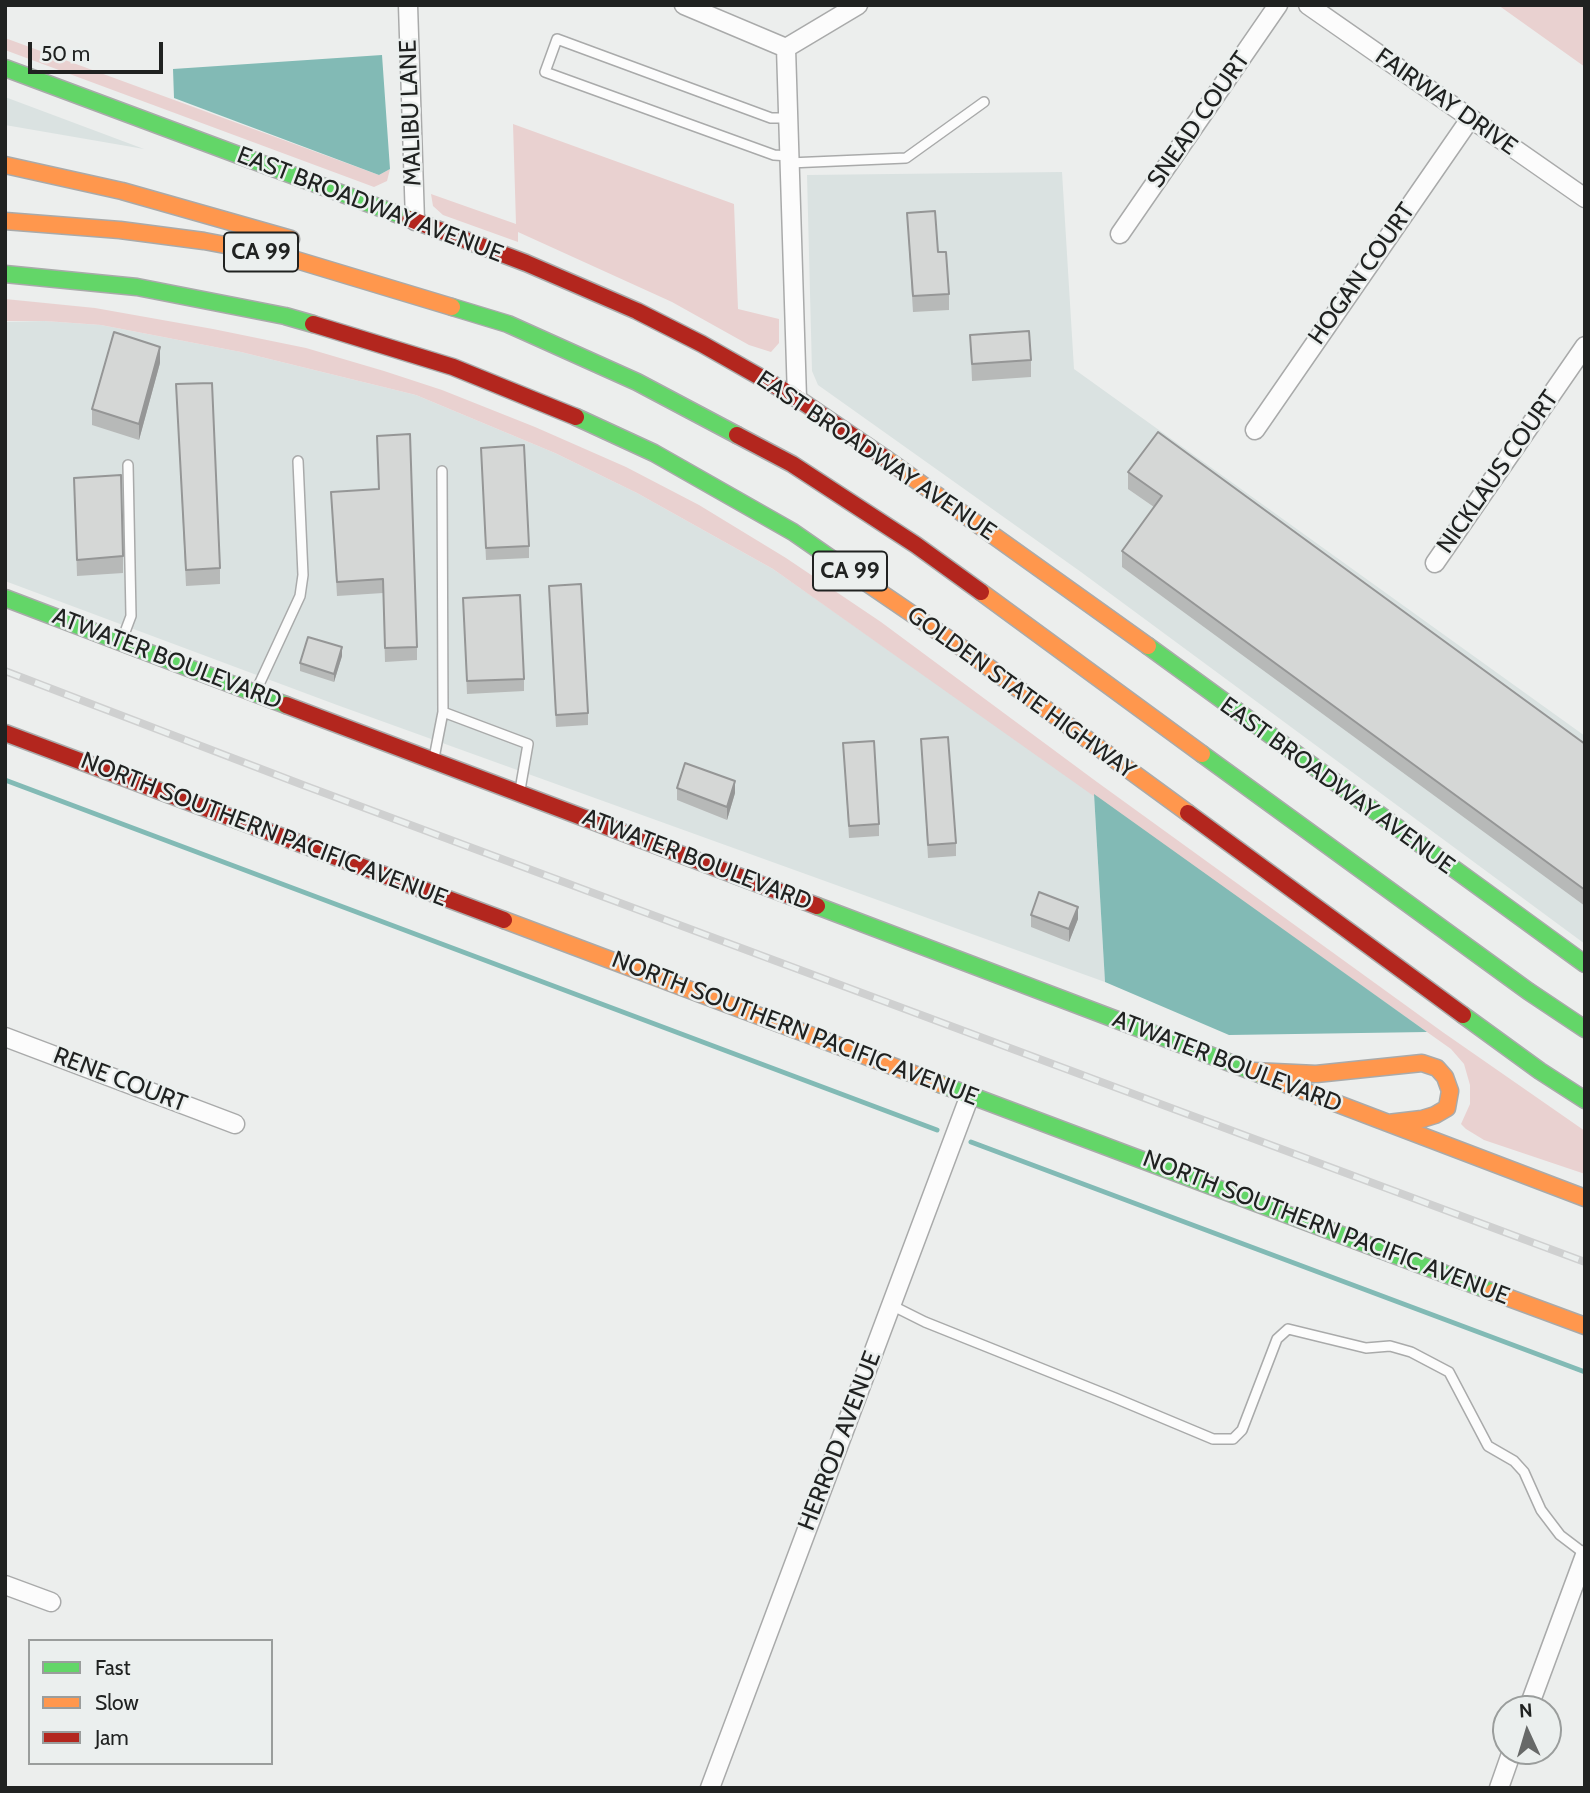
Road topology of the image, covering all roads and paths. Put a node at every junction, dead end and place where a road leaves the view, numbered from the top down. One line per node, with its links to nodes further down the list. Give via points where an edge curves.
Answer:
1 (408, 5): 16 (street, MALIBU LANE)
2 (684, 5): 6 (street)
3 (1278, 5): 17 (street, SNEAD COURT)
4 (1308, 5): 11 (street, FAIRWAY DRIVE)
5 (855, 6): 7 (street)
6 (715, 11): 7 (street)
7 (786, 48): 10 (street)
8 (5, 68): 16 (main road, EAST BROADWAY AVENUE)
9 (984, 102): 12 (lane, via 906,158)
10 (788, 118): 12 (street); 12 (lane, via 771,117 556,39 545,72)
11 (1470, 119): 14 (street, FAIRWAY DRIVE); 24 (street, HOGAN COURT)
12 (789, 159): 23 (street)
13 (5, 165): 18 (main road, via 122,191)
14 (1585, 198)
15 (5, 221): 21 (main road, CA 99, via 120,230 284,256)
16 (415, 221): 23 (main road, EAST BROADWAY AVENUE, via 637,311)
17 (1120, 234)
18 (311, 246)
19 (347, 259): 21 (main road)
20 (5, 274): 41 (main road, GOLDEN STATE HIGHWAY / CA 99, via 138,287 285,316 453,366 654,453 793,532 965,650)
21 (509, 324): 37 (main road, CA 99, via 637,382 792,464 949,569)
22 (1585, 346): 28 (street, NICKLAUS COURT)
23 (797, 398): 36 (main road, EAST BROADWAY AVENUE, via 944,498)
24 (1255, 430)
25 (298, 461): 31 (lane, via 300,596)
26 (128, 465): 30 (lane, via 131,616)
27 (442, 471): 32 (lane)
28 (1435, 563)
29 (5, 598): 30 (main road, ATWATER BOULEVARD)
30 (122, 642): 31 (main road, ATWATER BOULEVARD)
31 (256, 692): 34 (main road, ATWATER BOULEVARD)
32 (443, 712): 34 (lane); 35 (lane, via 528,744)
33 (5, 733): 40 (main road, NORTH SOUTHERN PACIFIC AVENUE)
34 (433, 760): 35 (main road, ATWATER BOULEVARD)
35 (519, 792): 39 (main road, ATWATER BOULEVARD)
36 (1585, 964)
37 (1585, 1029)
38 (5, 1037): 43 (street, RENE COURT)
39 (1252, 1071): 42 (main road, ATWATER BOULEVARD); 42 (main road, via 1316,1074 1422,1063 1437,1068 1450,1091 1447,1108 1422,1119)
40 (970, 1095): 45 (street, HERROD AVENUE); 46 (main road, NORTH SOUTHERN PACIFIC AVENUE)
41 (1585, 1100)
42 (1388, 1123): 44 (main road, ATWATER BOULEVARD)
43 (235, 1124)
44 (1585, 1198)
45 (891, 1305): 47 (lane, via 1213,1439 1233,1439 1242,1430 1277,1339 1288,1329 1366,1348 1390,1346 1410,1352 1449,1372 1488,1446 1519,1466 1541,1510 1560,1535); 52 (street, HERROD AVENUE)
46 (1585, 1326)
47 (1585, 1554): 50 (street)
48 (5, 1585): 49 (street)
49 (51, 1602)
50 (1533, 1695)
51 (1508, 1765): 53 (street)
52 (710, 1788)
53 (1499, 1788)

